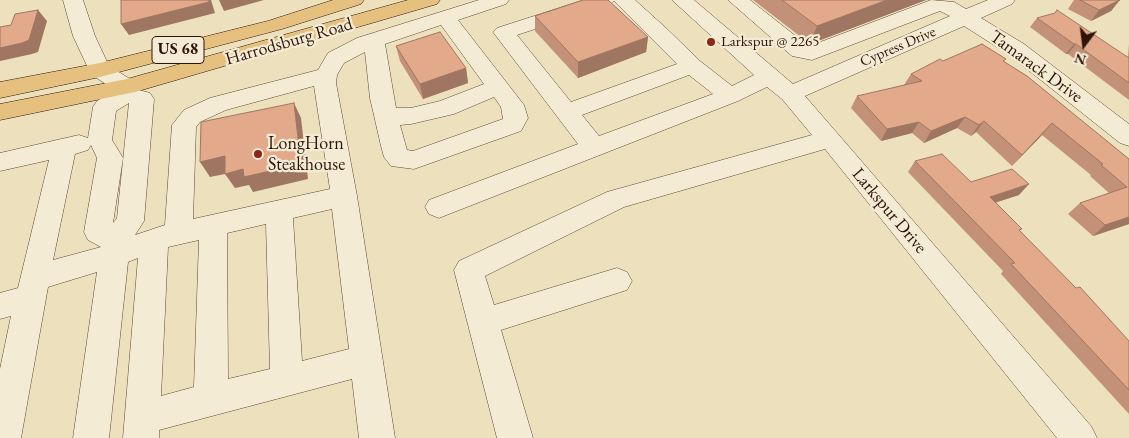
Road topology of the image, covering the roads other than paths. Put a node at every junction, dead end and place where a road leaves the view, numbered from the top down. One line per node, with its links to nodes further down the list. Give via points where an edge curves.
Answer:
1 (73, 0): 15 (street, via 84,36)
2 (354, 0): 15 (main road, Harrodsburg Road / US 68)
3 (430, 0): 20 (main road, Harrodsburg Road / US 68)
4 (604, 0): 12 (street)
5 (622, 0): 14 (street)
6 (682, 0): 17 (street, Larkspur Drive)
7 (738, 0): 11 (street, Tamarack Drive, via 800,51 812,53 939,4)
8 (1005, 0): 11 (street, Cypress Drive)
9 (489, 3): 10 (street); 12 (street)
10 (445, 17): 13 (street); 18 (street)
11 (966, 18): 21 (street, Cypress Drive); 26 (street, Tamarack Drive, via 1016,49)
12 (504, 32): 24 (street)
13 (369, 41): 16 (street, via 336,58); 25 (street)
14 (692, 66): 22 (street); 24 (street)
15 (100, 70): 19 (main road, Harrodsburg Road / US 68); 20 (street)
16 (326, 75): 32 (street); 36 (street, via 218,104 192,116 184,125)
17 (770, 76): 21 (street, Larkspur Drive); 22 (street)
18 (498, 87): 25 (street, via 446,108 411,116); 25 (street, via 516,114 512,126 414,160 397,157)
19 (0, 90)
20 (127, 90): 23 (main road, Harrodsburg Road / US 68); 28 (street, via 105,107); 37 (street, via 142,99 139,140 130,221)
21 (790, 94): 27 (street, Larkspur Drive)
22 (730, 96): 30 (street)
23 (0, 112)
24 (566, 112): 30 (street)
25 (387, 117)
26 (1129, 137)
27 (830, 139): 40 (street, via 616,199 468,270); 49 (street, Larkspur Drive)
28 (100, 140): 29 (street); 37 (street, via 110,158 98,232)
29 (64, 148): 31 (street); 39 (street)
30 (594, 148): 33 (street)
31 (0, 162)
32 (344, 196): 34 (street); 41 (street)
33 (439, 207)
34 (279, 210): 35 (street); 42 (street)
35 (214, 225): 36 (street); 43 (street)
36 (166, 236): 37 (street); 44 (street)
37 (115, 248): 39 (street); 45 (street)
38 (617, 281): 40 (street)
39 (22, 294): 47 (street)
40 (483, 322): 48 (street)
41 (366, 360): 42 (street); 46 (street)
42 (287, 380): 43 (street)
43 (211, 400): 44 (street)
44 (142, 428)
45 (84, 436)
46 (372, 437)
47 (3, 438)
48 (515, 438)
49 (1079, 438)

